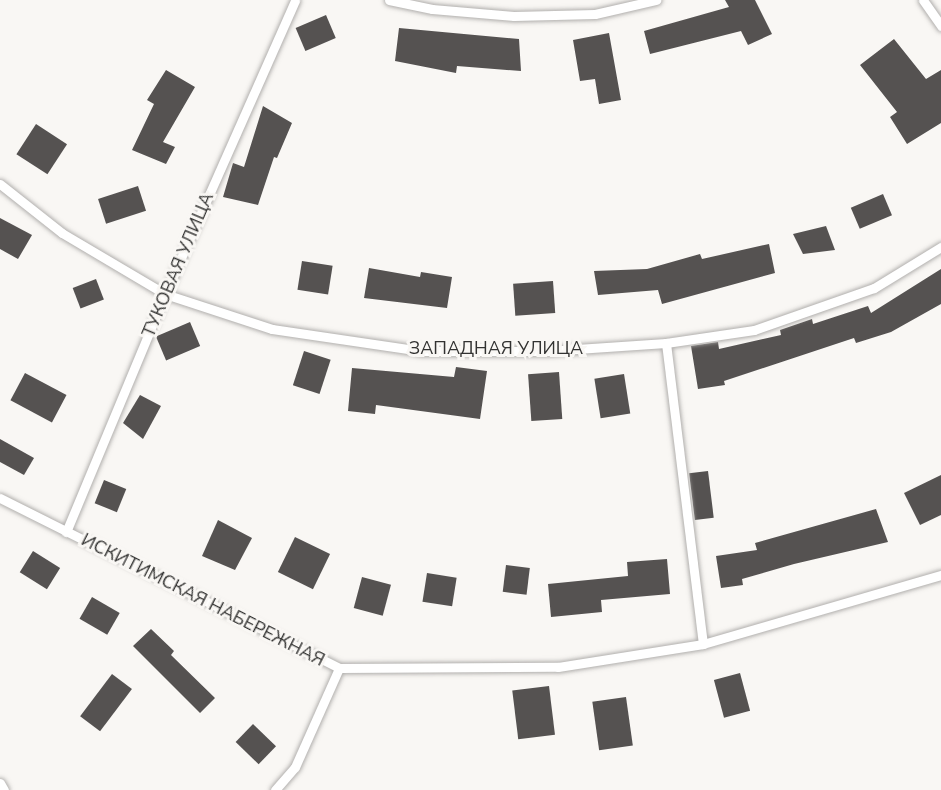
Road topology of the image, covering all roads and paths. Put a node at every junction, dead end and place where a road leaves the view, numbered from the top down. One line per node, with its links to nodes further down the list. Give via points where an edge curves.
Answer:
1 (295, 0): 8 (lane, ТУКОВАЯ УЛИЦА)
2 (389, 0): 3 (lane, via 432,9 514,16 595,14)
3 (656, 0)
4 (922, 0): 5 (lane)
5 (941, 26)
6 (0, 184): 8 (lane, ЗАПАДНАЯ УЛИЦА, via 63,233)
7 (941, 247): 9 (lane, ЗАПАДНАЯ УЛИЦА, via 874,288 754,330)
8 (165, 294): 9 (lane, ЗАПАДНАЯ УЛИЦА, via 272,329 421,351 547,351); 11 (lane, ТУКОВАЯ УЛИЦА)
9 (666, 343): 13 (lane)
10 (0, 498): 11 (lane, ИСКИТИМСКАЯ НАБЕРЕЖНАЯ)
11 (66, 532): 14 (lane, ИСКИТИМСКАЯ НАБЕРЕЖНАЯ)
12 (941, 575): 13 (lane, ИСКИТИМСКАЯ НАБЕРЕЖНАЯ)
13 (703, 644): 14 (lane, ИСКИТИМСКАЯ НАБЕРЕЖНАЯ, via 558,667)
14 (339, 668): 17 (lane, via 295,767)
15 (0, 783): 16 (lane)
16 (4, 790)
17 (275, 790)

